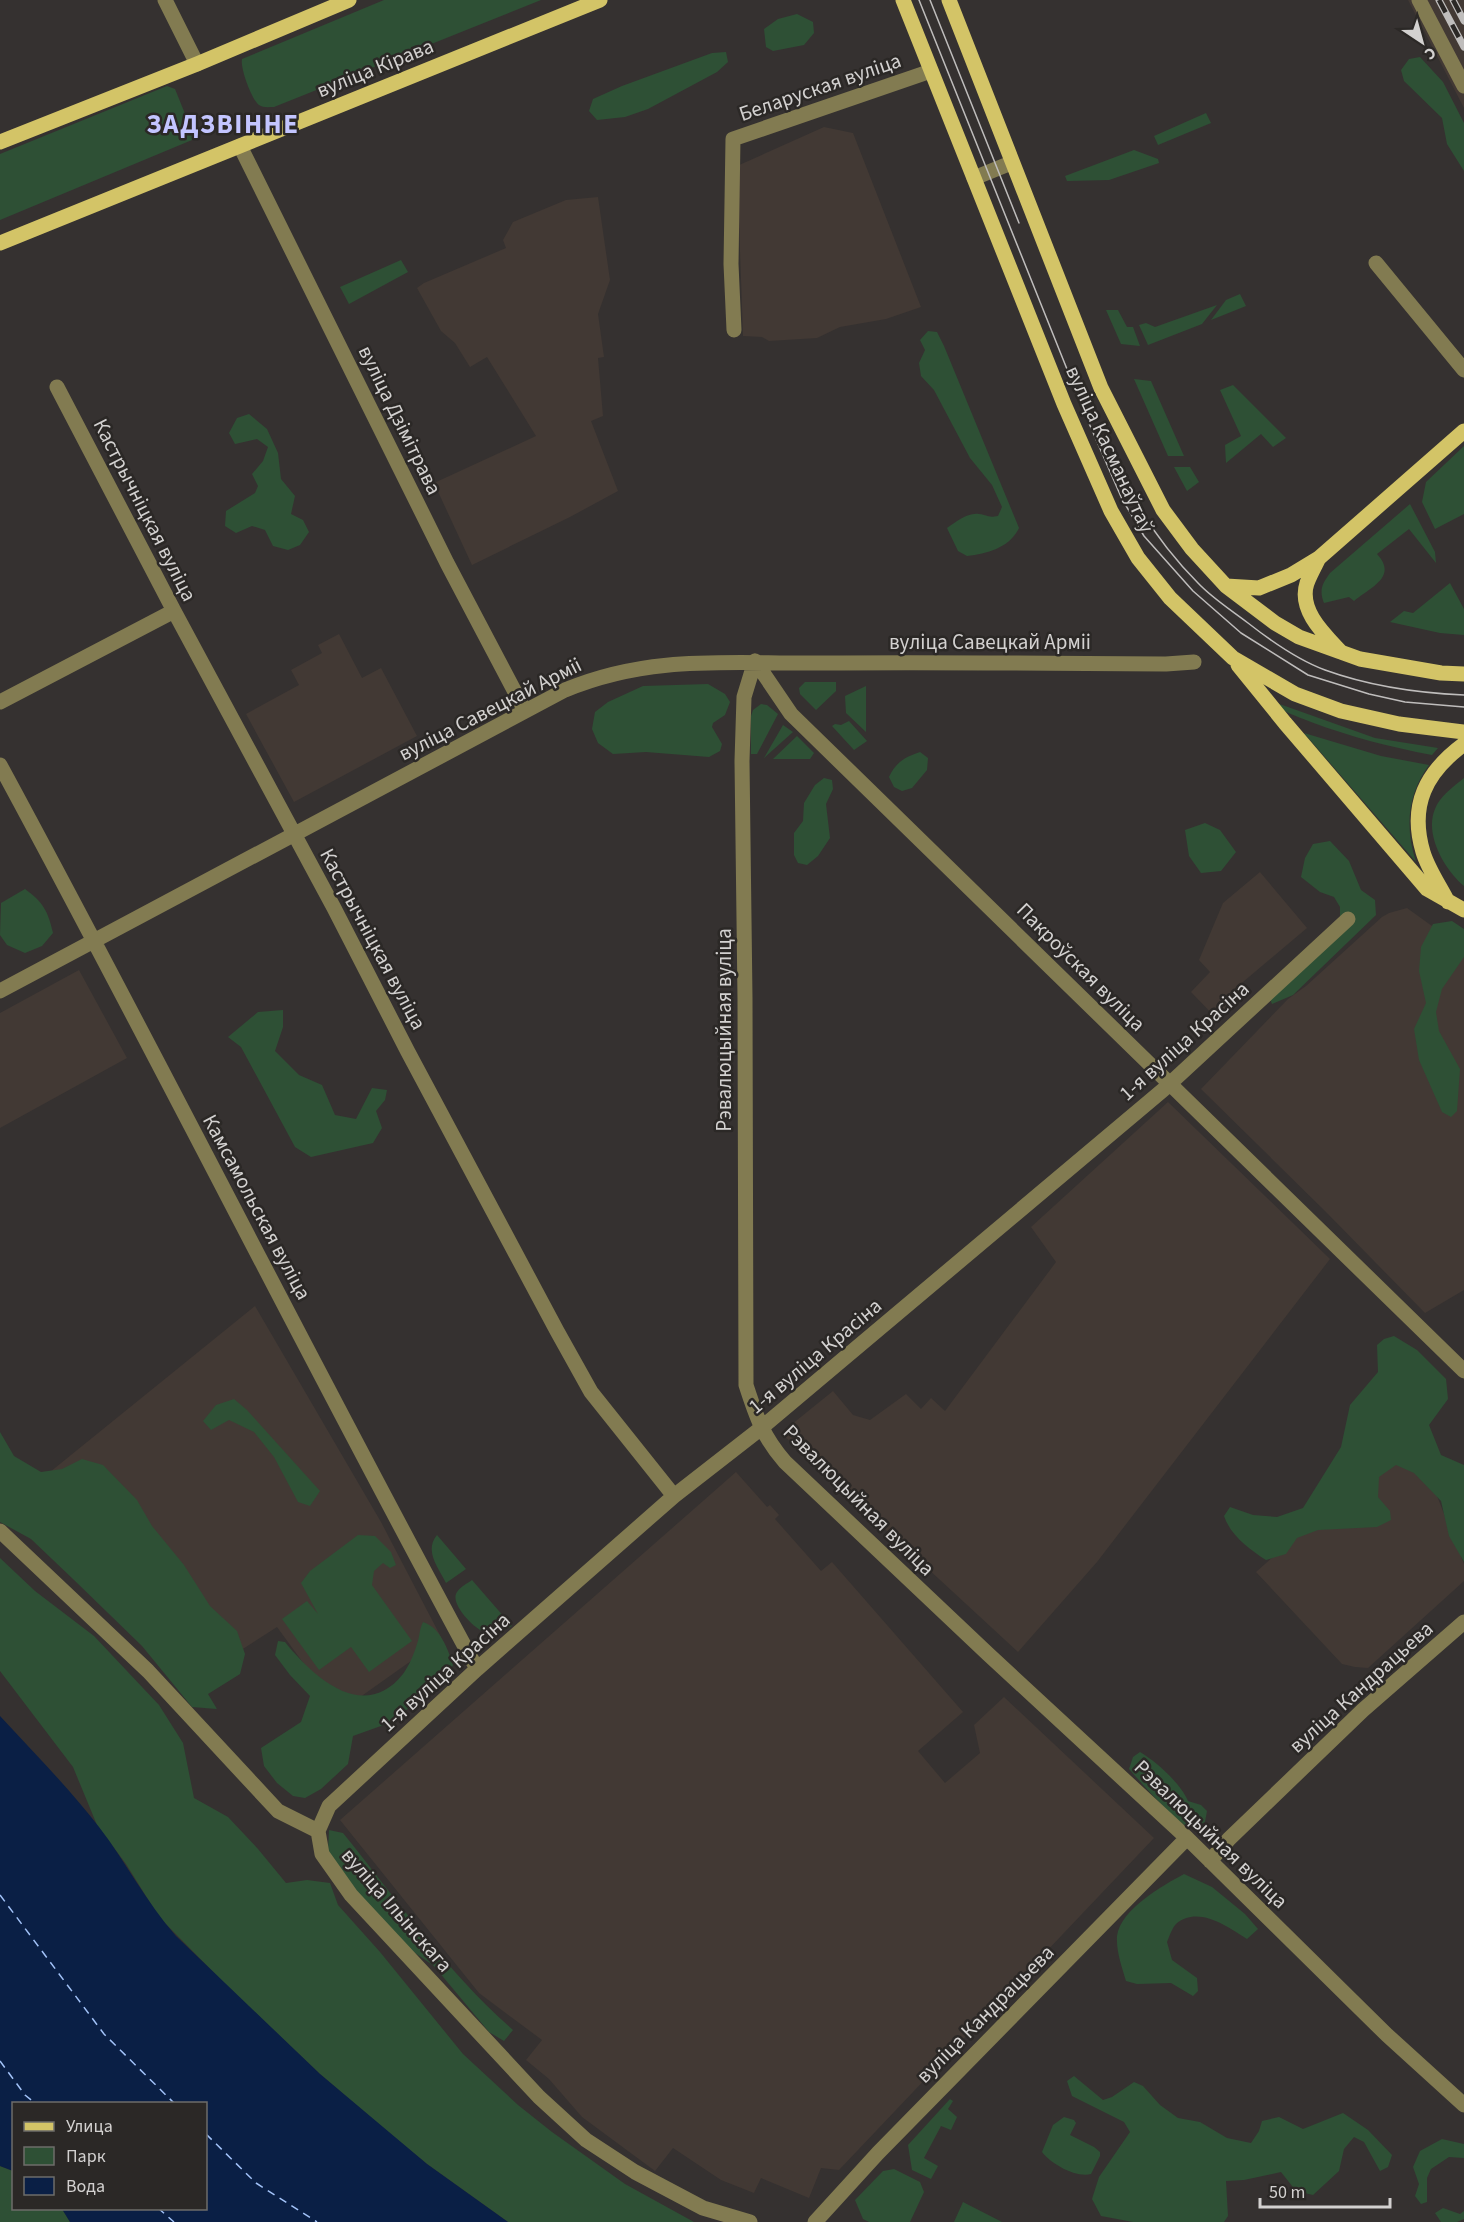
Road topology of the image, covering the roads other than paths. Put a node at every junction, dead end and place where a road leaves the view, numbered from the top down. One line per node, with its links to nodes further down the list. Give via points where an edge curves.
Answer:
1 (165, 0): 7 (street)
2 (349, 0): 7 (main road)
3 (600, 0): 11 (main road, вуліца Кірава)
4 (903, 0): 8 (main road, вуліца Касманаўтаў)
5 (949, 0): 12 (main road, вуліца Касманаўтаў)
6 (1419, 0): 9 (street)
7 (198, 63): 10 (main road)
8 (931, 71): 13 (main road, вуліца Касманаўтаў); 16 (street, Беларуская вуліца, via 733,139 731,264)
9 (1464, 86)
10 (0, 142)
11 (240, 146): 14 (main road, вуліца Кірава); 29 (street, вуліца Дзімітрава)
12 (1011, 163): 13 (street); 21 (main road, вуліца Касманаўтаў, via 1101,388 1163,510)
13 (974, 178): 24 (main road, вуліца Касманаўтаў, via 1111,511 1144,566 1170,598)
14 (0, 243)
15 (1376, 264): 17 (street)
16 (735, 330)
17 (1464, 370)
18 (57, 387): 22 (street, Кастрычніцкая вуліца)
19 (1464, 431): 20 (main road)
20 (1319, 558): 21 (main road, via 1259,588); 23 (main road, via 1306,586 1307,604 1316,625)
21 (1226, 586): 23 (main road, вуліца Касманаўтаў, via 1275,623)
22 (174, 611): 28 (street); 33 (street, Кастрычніцкая вуліца)
23 (1344, 655): 27 (main road, вуліца Касманаўтаў)
24 (1233, 658): 30 (main road, вуліца Касманаўтаў, via 1295,694 1341,711 1399,724); 34 (main road, via 1427,890)
25 (755, 661): 26 (street, вуліца Савецкай Арміі); 29 (street, вуліца Савецкай Арміі, via 696,662 623,671 583,682); 39 (street, Пакроўская вуліца, via 791,714); 41 (street, Рэвалюцыйная вуліца, via 744,697 742,761 746,1385)
26 (1194, 662)
27 (1464, 674)
28 (0, 702)
29 (525, 711): 33 (street, вуліца Савецкай Арміі)
30 (1464, 732)
31 (1464, 744): 34 (main road, via 1424,787 1417,817 1423,853)
32 (0, 765): 37 (street, Камсамольская вуліца)
33 (294, 834): 37 (street, вуліца Савецкай Арміі); 42 (street, Кастрычніцкая вуліца, via 591,1392)
34 (1448, 902): 35 (main road)
35 (1464, 910)
36 (1348, 919): 39 (street, 1-я вуліца Красіна)
37 (94, 939): 38 (street, вуліца Савецкай Арміі); 45 (street, Камсамольская вуліца)
38 (0, 991)
39 (1169, 1084): 40 (street, Пакроўская вуліца); 41 (street, 1-я вуліца Красіна)
40 (1464, 1371)
41 (760, 1429): 42 (street, 1-я вуліца Красіна); 47 (street, Рэвалюцыйная вуліца, via 785,1462)
42 (674, 1496): 45 (street, 1-я вуліца Красіна)
43 (0, 1531): 46 (street, via 148,1671 278,1811)
44 (1464, 1622): 48 (street, вуліца Кандрацьева, via 1363,1710)
45 (477, 1669): 46 (street, 1-я вуліца Красіна, via 329,1806)
46 (318, 1831): 50 (street, вуліца Ільінскага, via 322,1854 351,1895 539,2097 586,2140 635,2172 703,2208)
47 (1187, 1838): 48 (street, Рэвалюцыйная вуліца); 51 (street, вуліца Кандрацьева, via 878,2152)
48 (1210, 1861): 49 (street, Рэвалюцыйная вуліца, via 1386,2035)
49 (1464, 2104)
50 (750, 2222)
51 (815, 2222)

